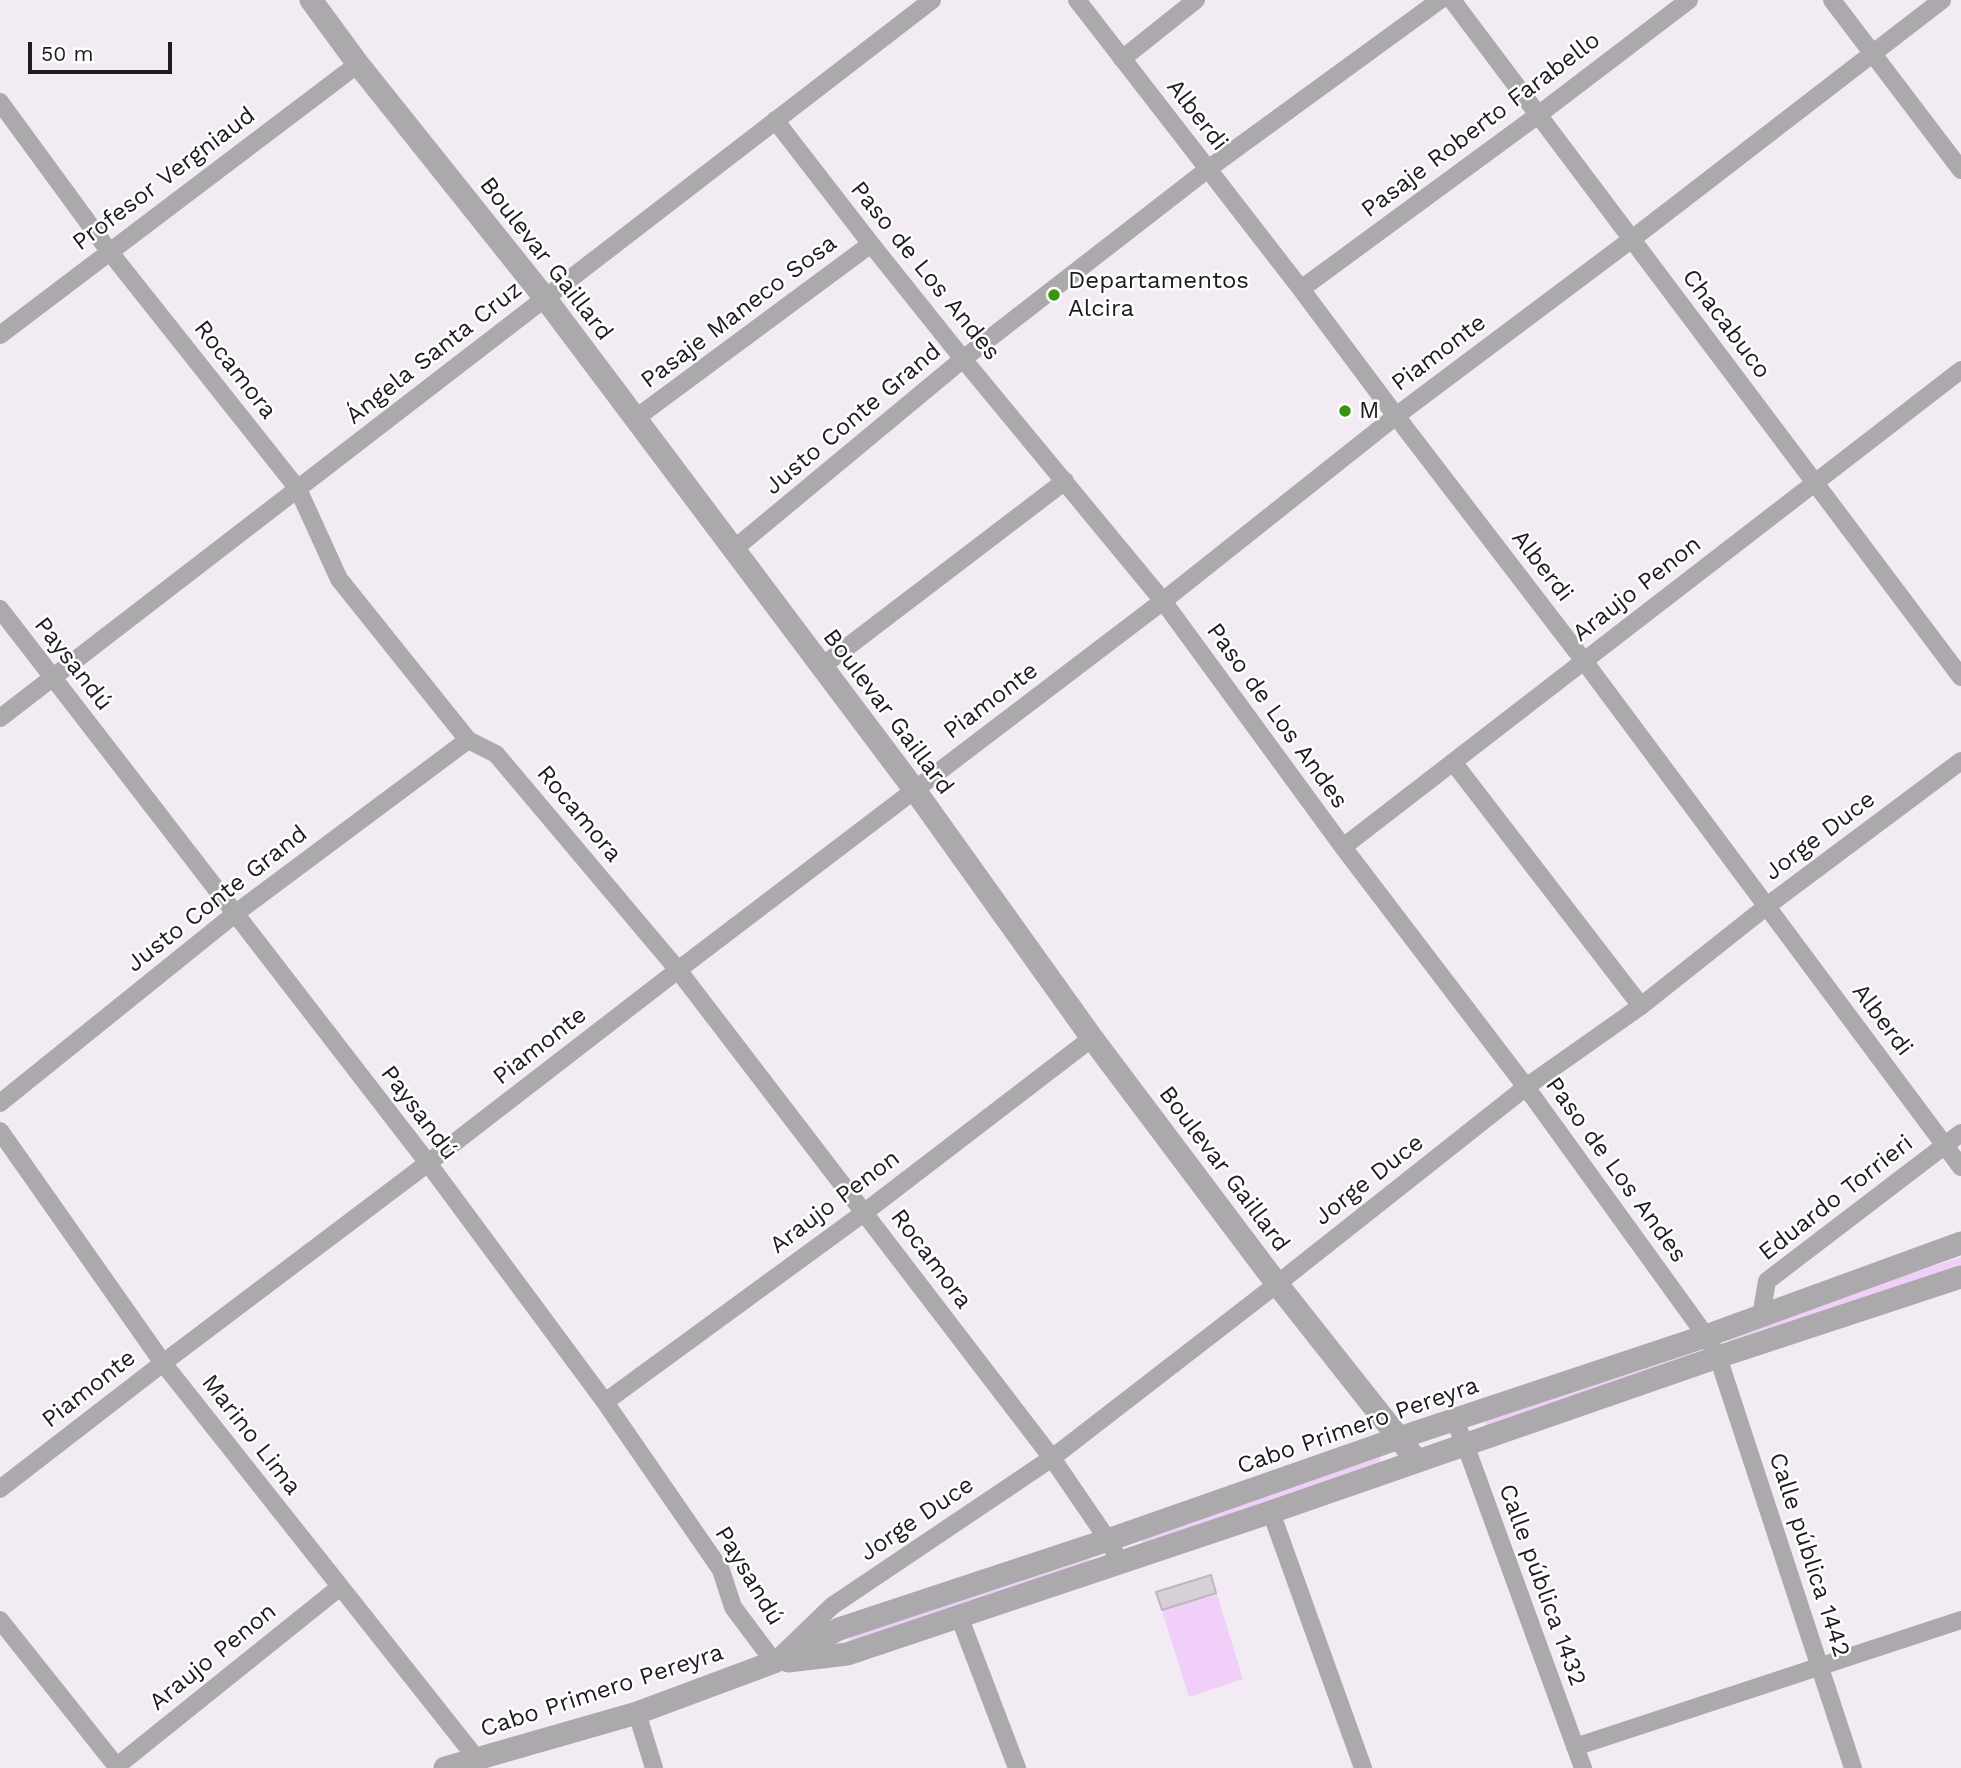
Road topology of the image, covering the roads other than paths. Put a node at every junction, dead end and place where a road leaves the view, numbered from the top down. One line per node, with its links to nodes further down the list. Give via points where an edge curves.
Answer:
1 (311, 0): 12 (street, Boulevar Gaillard)
2 (932, 0): 15 (street, Ángela Santa Cruz)
3 (1077, 0): 11 (street, Alberdi)
4 (1196, 0): 11 (street)
5 (1440, 0): 16 (street, Justo Conte Grand)
6 (1452, 0): 14 (street, Chacabuco)
7 (1689, 0): 14 (street, Pasaje Roberto Farabello)
8 (1832, 0): 10 (street)
9 (1942, 0): 10 (street, Piamonte)
10 (1872, 53): 17 (street); 18 (street, Piamonte)
11 (1122, 59): 16 (street, Alberdi)
12 (358, 64): 20 (street, Profesor Vergniaud); 22 (street, Boulevar Gaillard)
13 (0, 102): 20 (street, Rocamora)
14 (1538, 115): 18 (street, Chacabuco); 21 (street, Pasaje Roberto Farabello)
15 (775, 120): 19 (street, Paso de Los Andes); 22 (street, Ángela Santa Cruz)
16 (1208, 169): 21 (street, Alberdi); 24 (street, Justo Conte Grand)
17 (1961, 170)
18 (1632, 239): 26 (street, Piamonte); 29 (street, Chacabuco)
19 (871, 244): 24 (street, Paso de Los Andes); 27 (street, Pasaje Maneco Sosa)
20 (109, 251): 23 (street, Profesor Vergniaud); 30 (street, Rocamora)
21 (1301, 289): 26 (street, Alberdi)
22 (545, 298): 27 (street, Boulevar Gaillard); 30 (street, Ángela Santa Cruz)
23 (0, 335)
24 (963, 359): 28 (street, Paso de Los Andes); 31 (street, Justo Conte Grand)
25 (1961, 370): 29 (street, Araujo Penon)
26 (1396, 416): 32 (street, Piamonte); 34 (street, Alberdi)
27 (636, 418): 31 (street, Boulevar Gaillard)
28 (1065, 481): 32 (street, Paso de Los Andes); 35 (street)
29 (1815, 484): 34 (street, Araujo Penon); 36 (street, Chacabuco)
30 (298, 489): 37 (street, Ángela Santa Cruz); 39 (street, Rocamora, via 339,579)
31 (734, 549): 35 (street, Boulevar Gaillard)
32 (1164, 601): 42 (street, Piamonte); 43 (street, Paso de Los Andes)
33 (0, 609): 37 (street, Paysandú)
34 (1584, 661): 41 (street, Araujo Penon); 44 (street, Alberdi)
35 (821, 667): 42 (street, Boulevar Gaillard)
36 (1961, 677)
37 (53, 678): 38 (street, Ángela Santa Cruz); 45 (street, Paysandú)
38 (0, 718)
39 (468, 740): 45 (street, Justo Conte Grand); 46 (street, Rocamora, via 496,754)
40 (1961, 761): 44 (street, Jorge Duce)
41 (1453, 762): 43 (street, Araujo Penon); 47 (street)
42 (914, 789): 46 (street, Piamonte); 48 (street, Boulevar Gaillard)
43 (1343, 847): 49 (street, Paso de Los Andes)
44 (1767, 906): 47 (street, Jorge Duce); 53 (street, Alberdi)
45 (236, 913): 50 (street, Justo Conte Grand); 54 (street, Paysandú)
46 (678, 970): 54 (street, Piamonte); 56 (street, Rocamora)
47 (1641, 1006): 49 (street, Jorge Duce)
48 (1091, 1038): 56 (street, Araujo Penon); 59 (street, Boulevar Gaillard)
49 (1526, 1087): 59 (street, Jorge Duce); 61 (street, Paso de Los Andes)
50 (0, 1104)
51 (0, 1131): 63 (street, Marino Lima)
52 (1961, 1133): 53 (street, Eduardo Torrieri)
53 (1945, 1145): 55 (street, Alberdi); 60 (street, Eduardo Torrieri, via 1767,1281)
54 (428, 1163): 63 (street, Piamonte); 64 (street, Paysandú)
55 (1961, 1167)
56 (865, 1212): 64 (street, Araujo Penon); 68 (street, Rocamora)
57 (1961, 1242): 60 (street, Cabo Primero Pereyra)
58 (1961, 1276): 62 (street, Cabo Primero Pereyra)
59 (1277, 1284): 66 (street, Boulevar Gaillard); 68 (street, Jorge Duce)
60 (1761, 1316): 61 (street, Cabo Primero Pereyra)
61 (1706, 1336): 62 (street, Paso de Los Andes); 65 (street, Cabo Primero Pereyra)
62 (1718, 1357): 67 (street, Cabo Primero Pereyra); 79 (street, Calle pública 1442)
63 (163, 1363): 70 (street, Piamonte); 74 (street, Marino Lima)
64 (605, 1402): 78 (street, Paysandú, via 721,1570 733,1607)
65 (1454, 1420): 66 (street, Cabo Primero Pereyra); 67 (street, Calle pública 1432)
66 (1399, 1438): 69 (street, Boulevar Gaillard); 72 (street, Cabo Primero Pereyra)
67 (1465, 1444): 69 (street, Cabo Primero Pereyra); 81 (street, Calle pública 1432)
68 (1052, 1458): 72 (street, Rocamora); 78 (street, Jorge Duce, via 832,1606)
69 (1417, 1461): 71 (street, Cabo Primero Pereyra)
70 (0, 1489)
71 (1271, 1512): 73 (street, Cabo Primero Pereyra); 87 (street)
72 (1108, 1540): 73 (street, Rocamora); 78 (street, Cabo Primero Pereyra, via 839,1629)
73 (1120, 1562): 75 (street, Cabo Primero Pereyra)
74 (340, 1587): 82 (street, Marino Lima); 83 (street, Araujo Penon)
75 (959, 1616): 78 (street, Cabo Primero Pereyra, via 847,1654); 86 (street)
76 (1961, 1619): 79 (street)
77 (0, 1620): 83 (street)
78 (774, 1662): 80 (street, Cabo Primero Pereyra)
79 (1819, 1666): 81 (street); 89 (street, Calle pública 1442)
80 (636, 1713): 82 (street, Cabo Primero Pereyra); 85 (street)
81 (1575, 1747): 88 (street, Calle pública 1432)
82 (477, 1759): 84 (street, Cabo Primero Pereyra)
83 (117, 1767)
84 (445, 1768)
85 (654, 1768)
86 (1017, 1768)
87 (1363, 1768)
88 (1583, 1768)
89 (1853, 1768)

